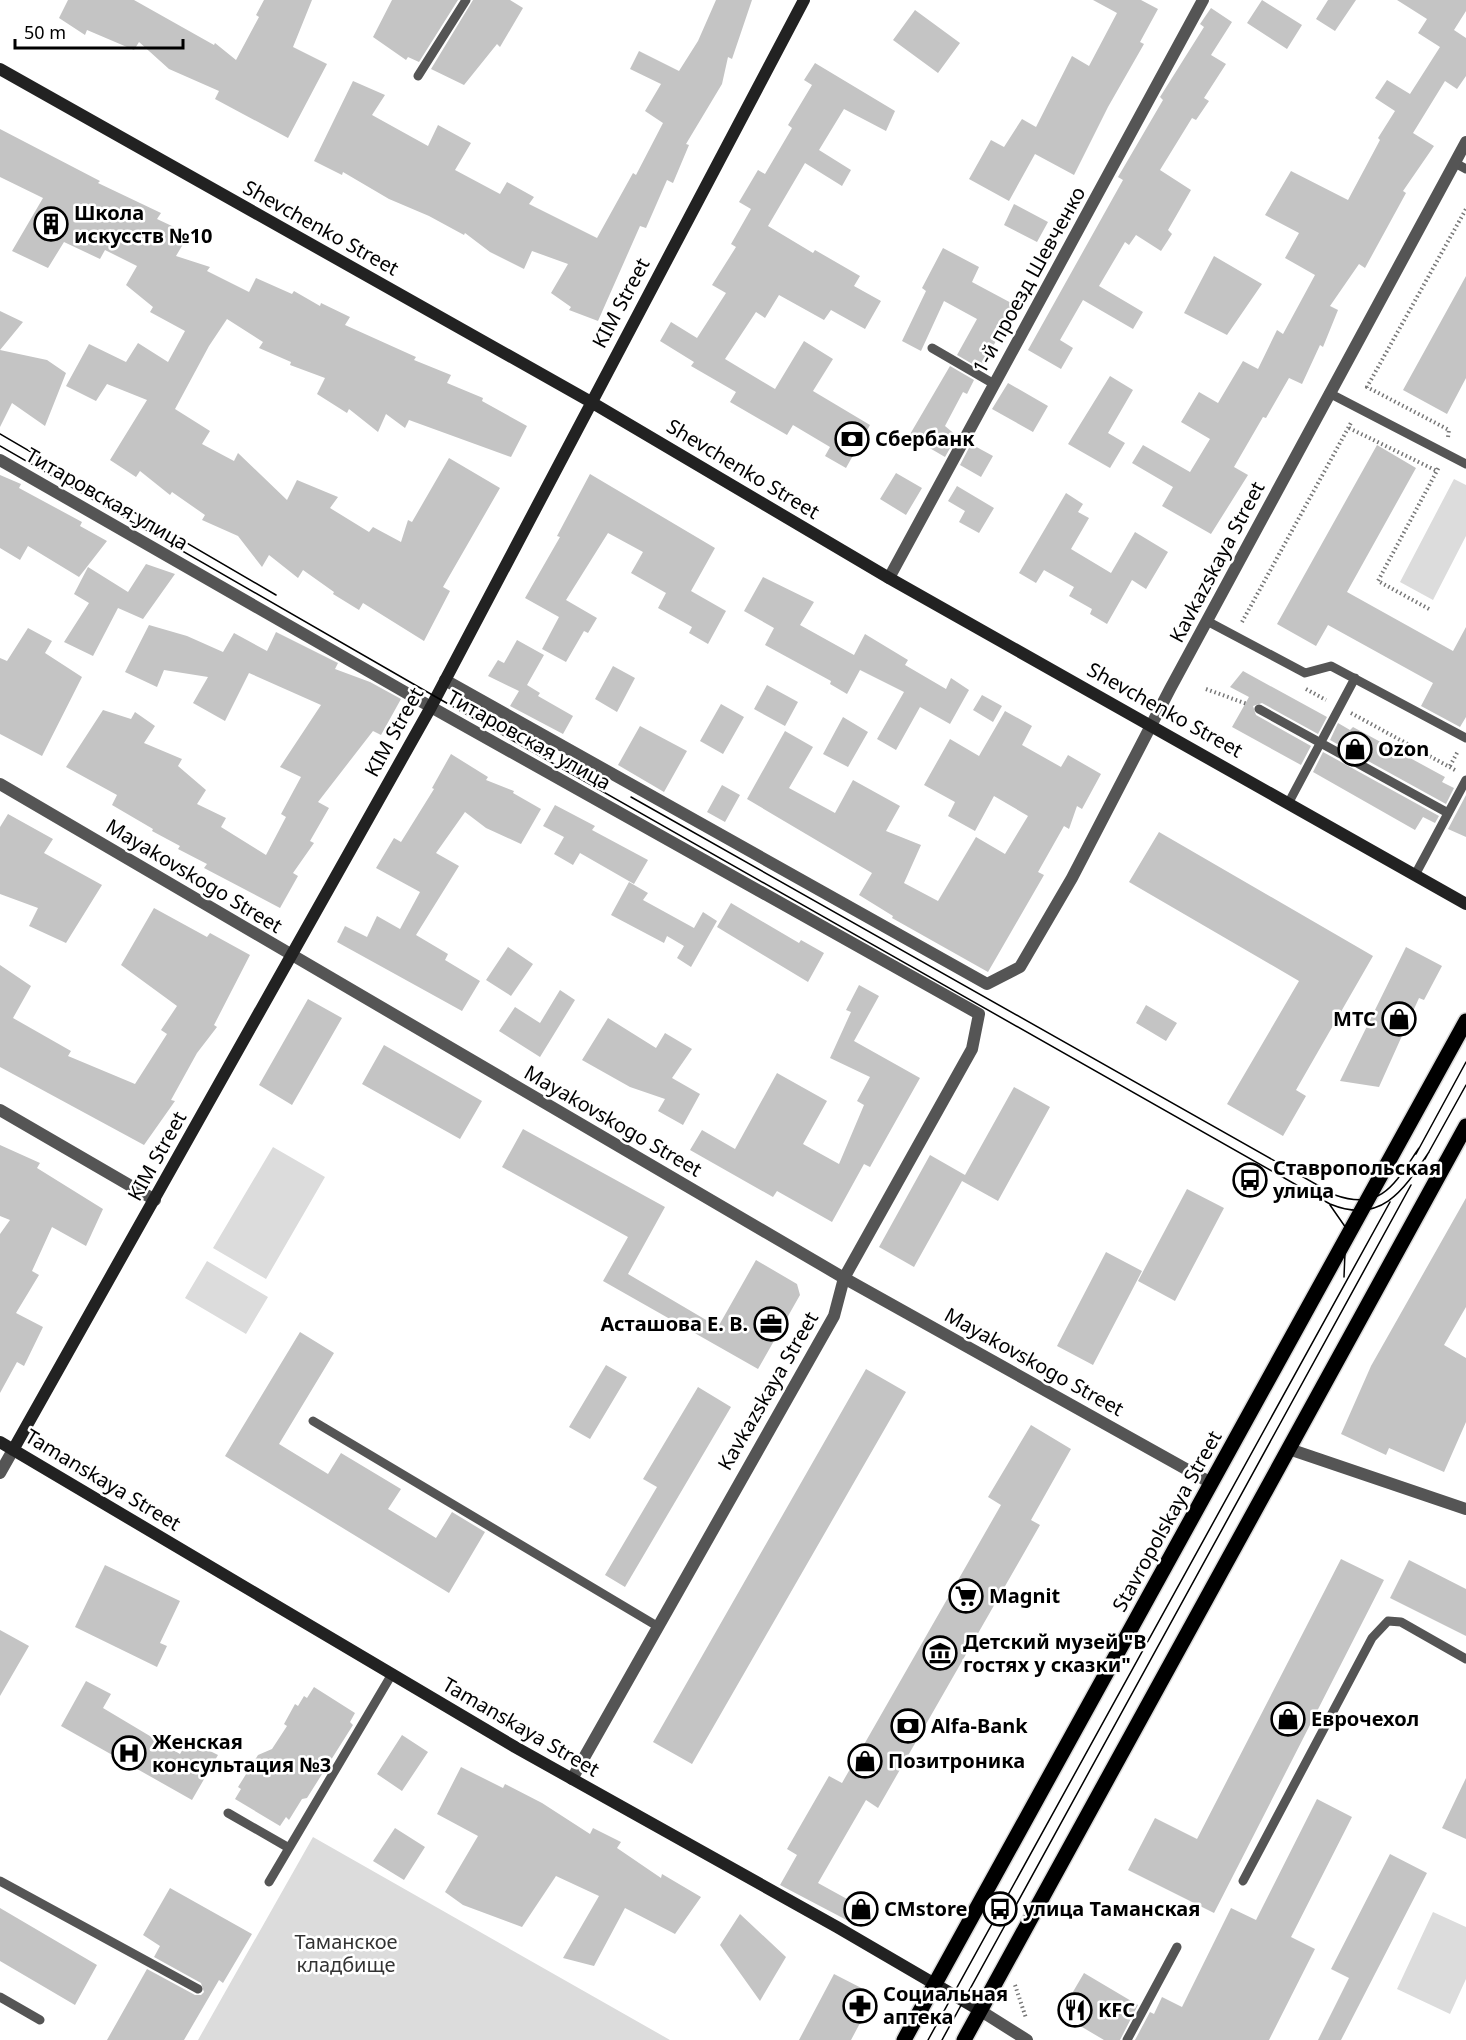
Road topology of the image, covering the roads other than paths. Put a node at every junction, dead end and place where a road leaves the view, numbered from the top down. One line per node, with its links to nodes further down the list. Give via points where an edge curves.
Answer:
1 (466, 0): 5 (lane)
2 (804, 0): 11 (street, KIM Street)
3 (1203, 0): 9 (street, 1-й проезд Шевченко)
4 (0, 69): 11 (street, Shevchenko Street)
5 (418, 76)
6 (1466, 142): 7 (street, Kavkazskaya Street)
7 (1460, 166): 10 (street, Kavkazskaya Street)
8 (932, 348): 9 (lane)
9 (994, 384): 14 (street, 1-й проезд Шевченко)
10 (1329, 393): 13 (lane); 15 (street, Kavkazskaya Street)
11 (591, 402): 14 (street, Shevchenko Street); 17 (street, KIM Street)
12 (0, 460): 18 (street, Титаровская улица)
13 (1466, 464)
14 (889, 578): 20 (street, Shevchenko Street)
15 (1207, 621): 16 (lane, via 1305,673 1331,666); 20 (street, Kavkazskaya Street)
16 (1355, 678): 21 (lane); 22 (lane)
17 (445, 680): 18 (street, KIM Street); 30 (street, Титаровская улица)
18 (431, 707): 29 (street, KIM Street); 31 (street, Титаровская улица)
19 (1258, 709): 22 (lane)
20 (1151, 725): 25 (street, Shevchenko Street); 30 (street, Kavkazskaya Street, via 1072,878 1020,967)
21 (1466, 738)
22 (1320, 743): 25 (lane); 26 (lane)
23 (1466, 780): 26 (lane)
24 (0, 784): 29 (street, Mayakovskogo Street)
25 (1289, 802): 27 (street, Shevchenko Street)
26 (1448, 813): 27 (lane)
27 (1414, 875): 28 (street, Shevchenko Street)
28 (1466, 904)
29 (292, 957): 35 (street, KIM Street); 36 (street, Mayakovskogo Street)
30 (987, 984)
31 (979, 1014): 36 (street, Kavkazskaya Street, via 972,1049)
32 (1466, 1022): 42 (main road, Stavropolskaya Street)
33 (0, 1110): 35 (street)
34 (1466, 1126): 39 (main road)
35 (155, 1200): 40 (street, KIM Street)
36 (844, 1278): 42 (street, Mayakovskogo Street); 44 (street, Kavkazskaya Street, via 834,1316)
37 (313, 1421): 44 (lane)
38 (0, 1442): 40 (street, Tamanskaya Street)
39 (1289, 1449): 43 (street); 57 (main road)
40 (13, 1450): 41 (street, KIM Street); 46 (street, Tamanskaya Street)
41 (0, 1473)
42 (1211, 1483): 54 (main road, Stavropolskaya Street)
43 (1466, 1509)
44 (657, 1626): 47 (street, Kavkazskaya Street)
45 (1466, 1659): 51 (lane, via 1401,1622 1389,1621 1380,1628)
46 (392, 1674): 47 (street, Tamanskaya Street); 49 (lane)
47 (572, 1779): 54 (street, Tamanskaya Street)
48 (228, 1813): 49 (lane)
49 (289, 1848): 52 (lane)
50 (0, 1881): 55 (lane)
51 (1244, 1881)
52 (269, 1882)
53 (1177, 1947): 62 (lane)
54 (935, 1984): 57 (street, Tamanskaya Street); 59 (main road, Stavropolskaya Street)
55 (198, 1989)
56 (0, 1997): 58 (lane)
57 (981, 2011): 60 (main road); 61 (street, Tamanskaya Street)
58 (40, 2020)
59 (904, 2040)
60 (964, 2040)
61 (1027, 2040)
62 (1127, 2040)

